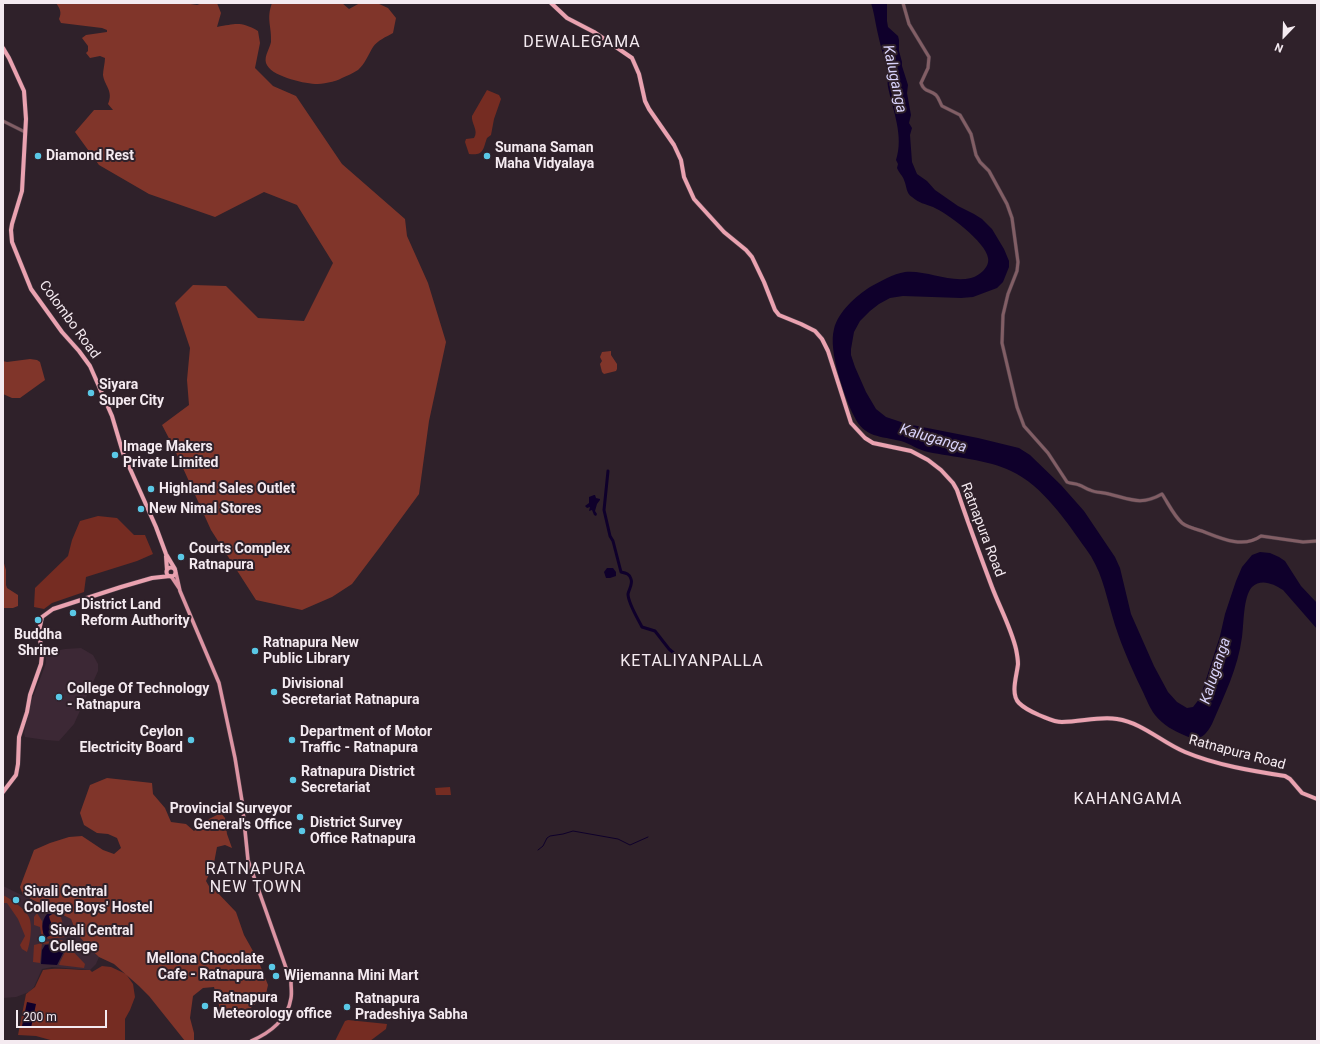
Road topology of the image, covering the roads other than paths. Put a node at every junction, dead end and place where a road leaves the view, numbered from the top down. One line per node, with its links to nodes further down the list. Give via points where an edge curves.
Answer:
1 (551, 3): 14 (highway, Ratnapura Road, via 567,18 632,58 648,109 674,145 694,199 724,232 752,257 779,315 815,332 822,339 851,423 873,443 911,451 928,460 953,483 1016,649 1017,702 1036,714 1063,722 1117,719 1143,728 1173,746 1197,756 1235,767 1285,776 1302,793)
2 (903, 3): 6 (street, via 909,24 929,57 928,68 921,83 923,88 935,94 942,106 960,115 971,134 976,155 989,171 1012,218 1018,262 1003,315 1002,343 1024,426 1048,453 1067,482 1128,500 1154,499 1162,494 1182,523 1229,541 1242,542 1261,536 1303,542)
3 (3, 48): 5 (highway, Colombo Road, via 22,83)
4 (3, 121): 5 (street)
5 (25, 132): 7 (highway, Colombo Road, via 22,191 12,224 12,242 31,289 90,366 112,416 123,453)
6 (1317, 541)
7 (166, 554): 8 (highway, Colombo Road); 9 (highway, Colombo Road)
8 (167, 570): 9 (highway, via 170,567); 10 (highway); 11 (highway)
9 (175, 571): 10 (highway, via 174,575); 12 (main road)
10 (170, 576): 11 (highway); 12 (main road)
11 (152, 578): 13 (highway, via 52,609 42,617 39,631 41,664 19,737 16,775)
12 (180, 591): 15 (main road, via 219,683 236,758 248,860 291,982 291,998 282,1019 275,1027)
13 (3, 792)
14 (1317, 799)
15 (252, 1041)

